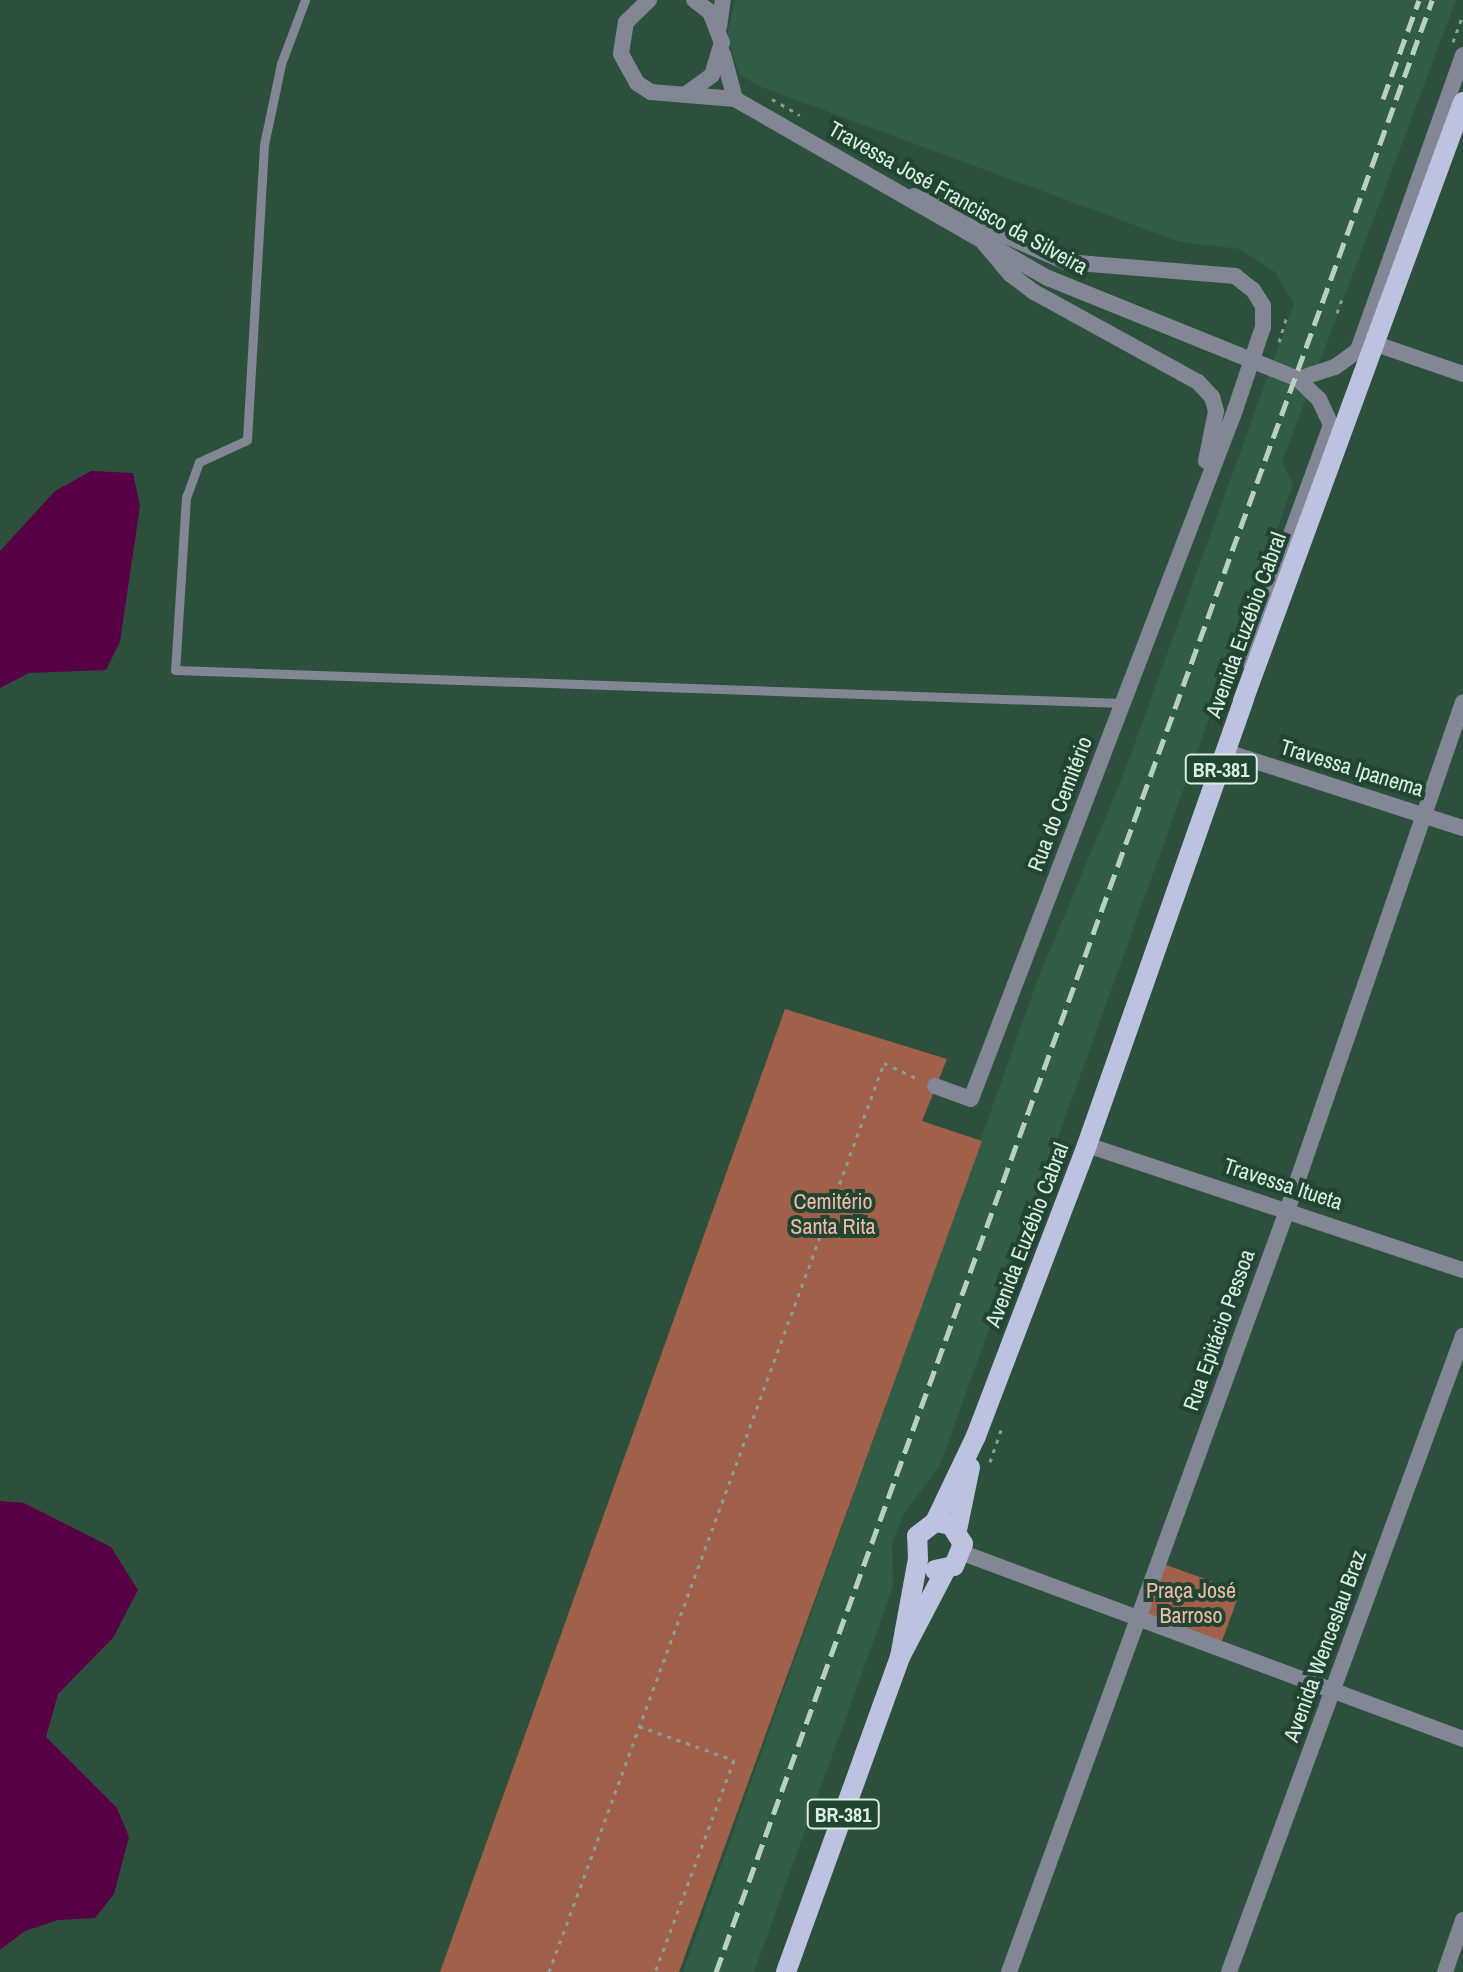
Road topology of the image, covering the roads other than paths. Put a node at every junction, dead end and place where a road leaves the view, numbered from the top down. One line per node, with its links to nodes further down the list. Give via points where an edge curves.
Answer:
1 (305, 0): 18 (lane, via 281,64 264,145 247,440 199,462 186,497 175,670)
2 (649, 0): 7 (street, Travessa José Francisco da Silveira, via 626,22 621,37 626,69 651,92)
3 (694, 0): 5 (street)
4 (723, 0): 5 (street)
5 (721, 35): 7 (street, via 712,75); 8 (street)
6 (1457, 51): 14 (street, via 1358,350 1335,367)
7 (684, 95): 8 (street, Travessa José Francisco da Silveira)
8 (735, 99): 10 (street, Travessa José Francisco da Silveira)
9 (1463, 102): 12 (main road, Avenida Euzébio Cabral / BR-381)
10 (887, 187): 11 (street, Travessa José Francisco da Silveira); 15 (street, Rua do Cemitério, bridge, via 1066,262 1235,276 1253,290 1263,306 1263,327)
11 (984, 243): 14 (street, Travessa José Francisco da Silveira, via 1048,278); 15 (street, Rua do Cemitério, via 1034,292 1198,382 1212,397 1216,425)
12 (1376, 344): 13 (street); 16 (main road, Avenida Euzébio Cabral / BR-381)
13 (1463, 374)
14 (1298, 379): 16 (street, Travessa José Francisco da Silveira, via 1319,399 1331,425 1256,630)
15 (1203, 490): 18 (street, Rua do Cemitério)
16 (1243, 701): 19 (main road, Avenida Euzébio Cabral / BR-381)
17 (1463, 702): 20 (street, Rua Epitácio Pessoa)
18 (1122, 703): 22 (street, Rua do Cemitério, via 971,1099)
19 (1227, 752): 20 (street, Travessa Ipanema); 23 (main road, Avenida Euzébio Cabral / BR-381)
20 (1423, 814): 21 (street, Travessa Ipanema); 24 (street, Rua Epitácio Pessoa)
21 (1463, 828)
22 (935, 1086)
23 (1087, 1145): 24 (street, Travessa Itueta); 27 (main road, Avenida Euzébio Cabral / BR-381)
24 (1288, 1208): 25 (street, Travessa Itueta); 33 (street, Rua Epitácio Pessoa)
25 (1463, 1270)
26 (1463, 1336): 35 (street, Avenida Wenceslau Braz)
27 (976, 1436): 28 (main road, Avenida Euzébio Cabral / BR-381); 29 (main road, Avenida Euzébio Cabral / BR-381)
28 (935, 1522): 29 (main road); 31 (main road, Avenida Euzébio Cabral / BR-381, via 917,1536)
29 (957, 1530): 30 (main road, BR-381)
30 (963, 1553): 32 (main road, BR-381); 33 (street)
31 (918, 1559): 32 (main road, via 930,1569); 34 (main road, Avenida Euzébio Cabral / BR-381)
32 (946, 1569): 34 (main road, Avenida Euzébio Cabral / BR-381)
33 (1136, 1619): 35 (street); 39 (street, Rua Epitácio Pessoa)
34 (900, 1657): 38 (main road, Avenida Euzébio Cabral / BR-381)
35 (1333, 1690): 36 (street); 40 (street, Avenida Wenceslau Braz)
36 (1463, 1739)
37 (1463, 1920): 41 (street)
38 (786, 1972)
39 (1009, 1972)
40 (1229, 1972)
41 (1445, 1972)

